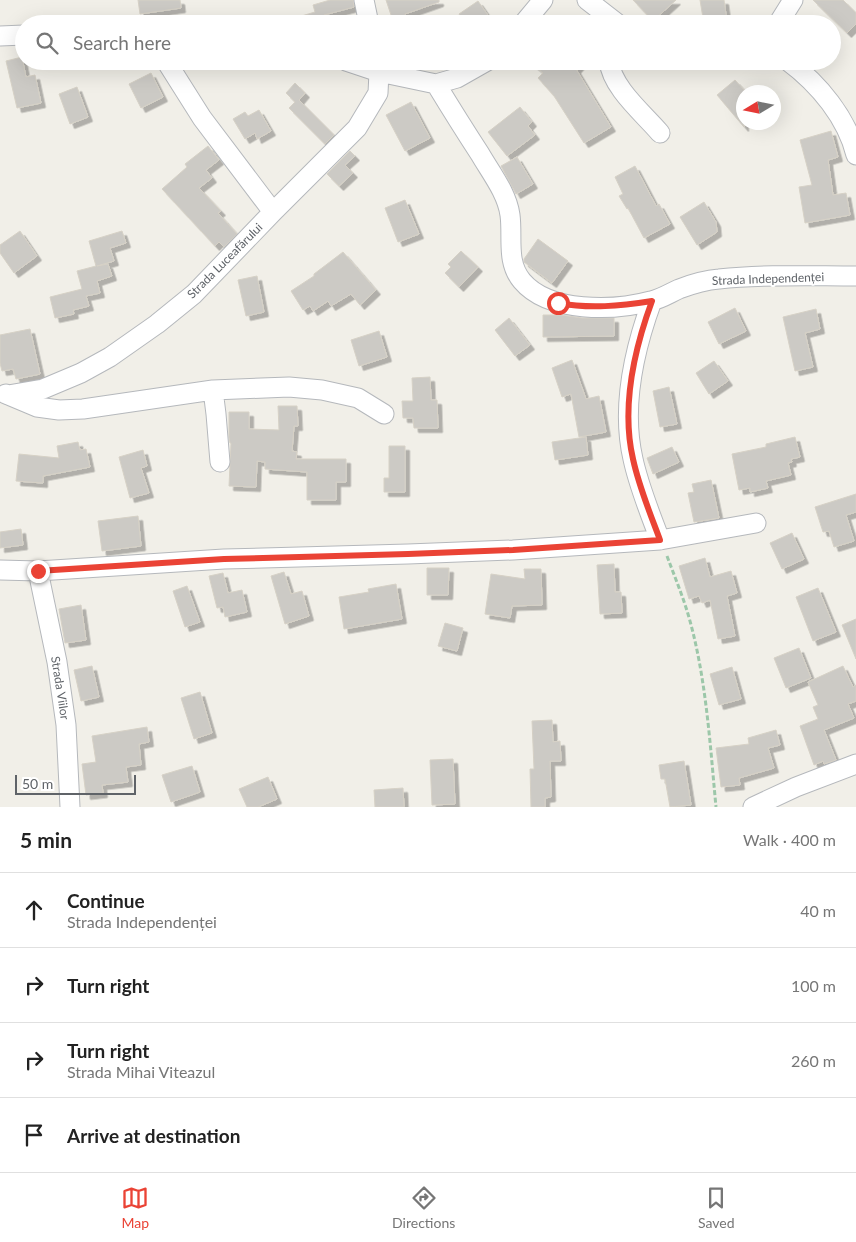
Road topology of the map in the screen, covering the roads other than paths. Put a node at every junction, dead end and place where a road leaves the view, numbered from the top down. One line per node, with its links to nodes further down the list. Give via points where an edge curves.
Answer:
1 (364, 0): 5 (street)
2 (543, 0): 6 (street)
3 (587, 0): 7 (street)
4 (793, 0): 8 (street)
5 (367, 15)
6 (530, 15)
7 (606, 15)
8 (784, 15)
9 (0, 36): 10 (street)
10 (15, 36)
11 (172, 70): 20 (street, via 202,118)
12 (378, 70): 20 (street, Strada Luceafărului, via 378,92 357,128)
13 (388, 70): 17 (street)
14 (471, 70): 17 (street)
15 (610, 70): 18 (street, via 617,84)
16 (797, 70): 19 (street, via 832,105)
17 (436, 84): 22 (street, Strada Independenței, via 501,189 510,214 513,266 522,281 534,292 558,303 606,307)
18 (660, 132)
19 (856, 155)
20 (273, 212): 24 (street, Strada Luceafărului, via 194,294 110,357 43,389)
21 (856, 276): 22 (street, Strada Independenței, via 718,279 698,283)
22 (652, 301): 28 (street, via 634,366 628,414 632,459)
23 (213, 390): 24 (street, via 59,410 37,408); 25 (street, via 289,387 322,390 358,398); 26 (street)
24 (4, 393)
25 (384, 414)
26 (220, 462)
27 (756, 523): 28 (street)
28 (660, 540): 30 (street, via 513,550 224,559)
29 (1, 570): 30 (street)
30 (38, 571): 32 (street, Strada Viilor, via 66,725)
31 (856, 764): 33 (street)
32 (70, 807)
33 (753, 807)

